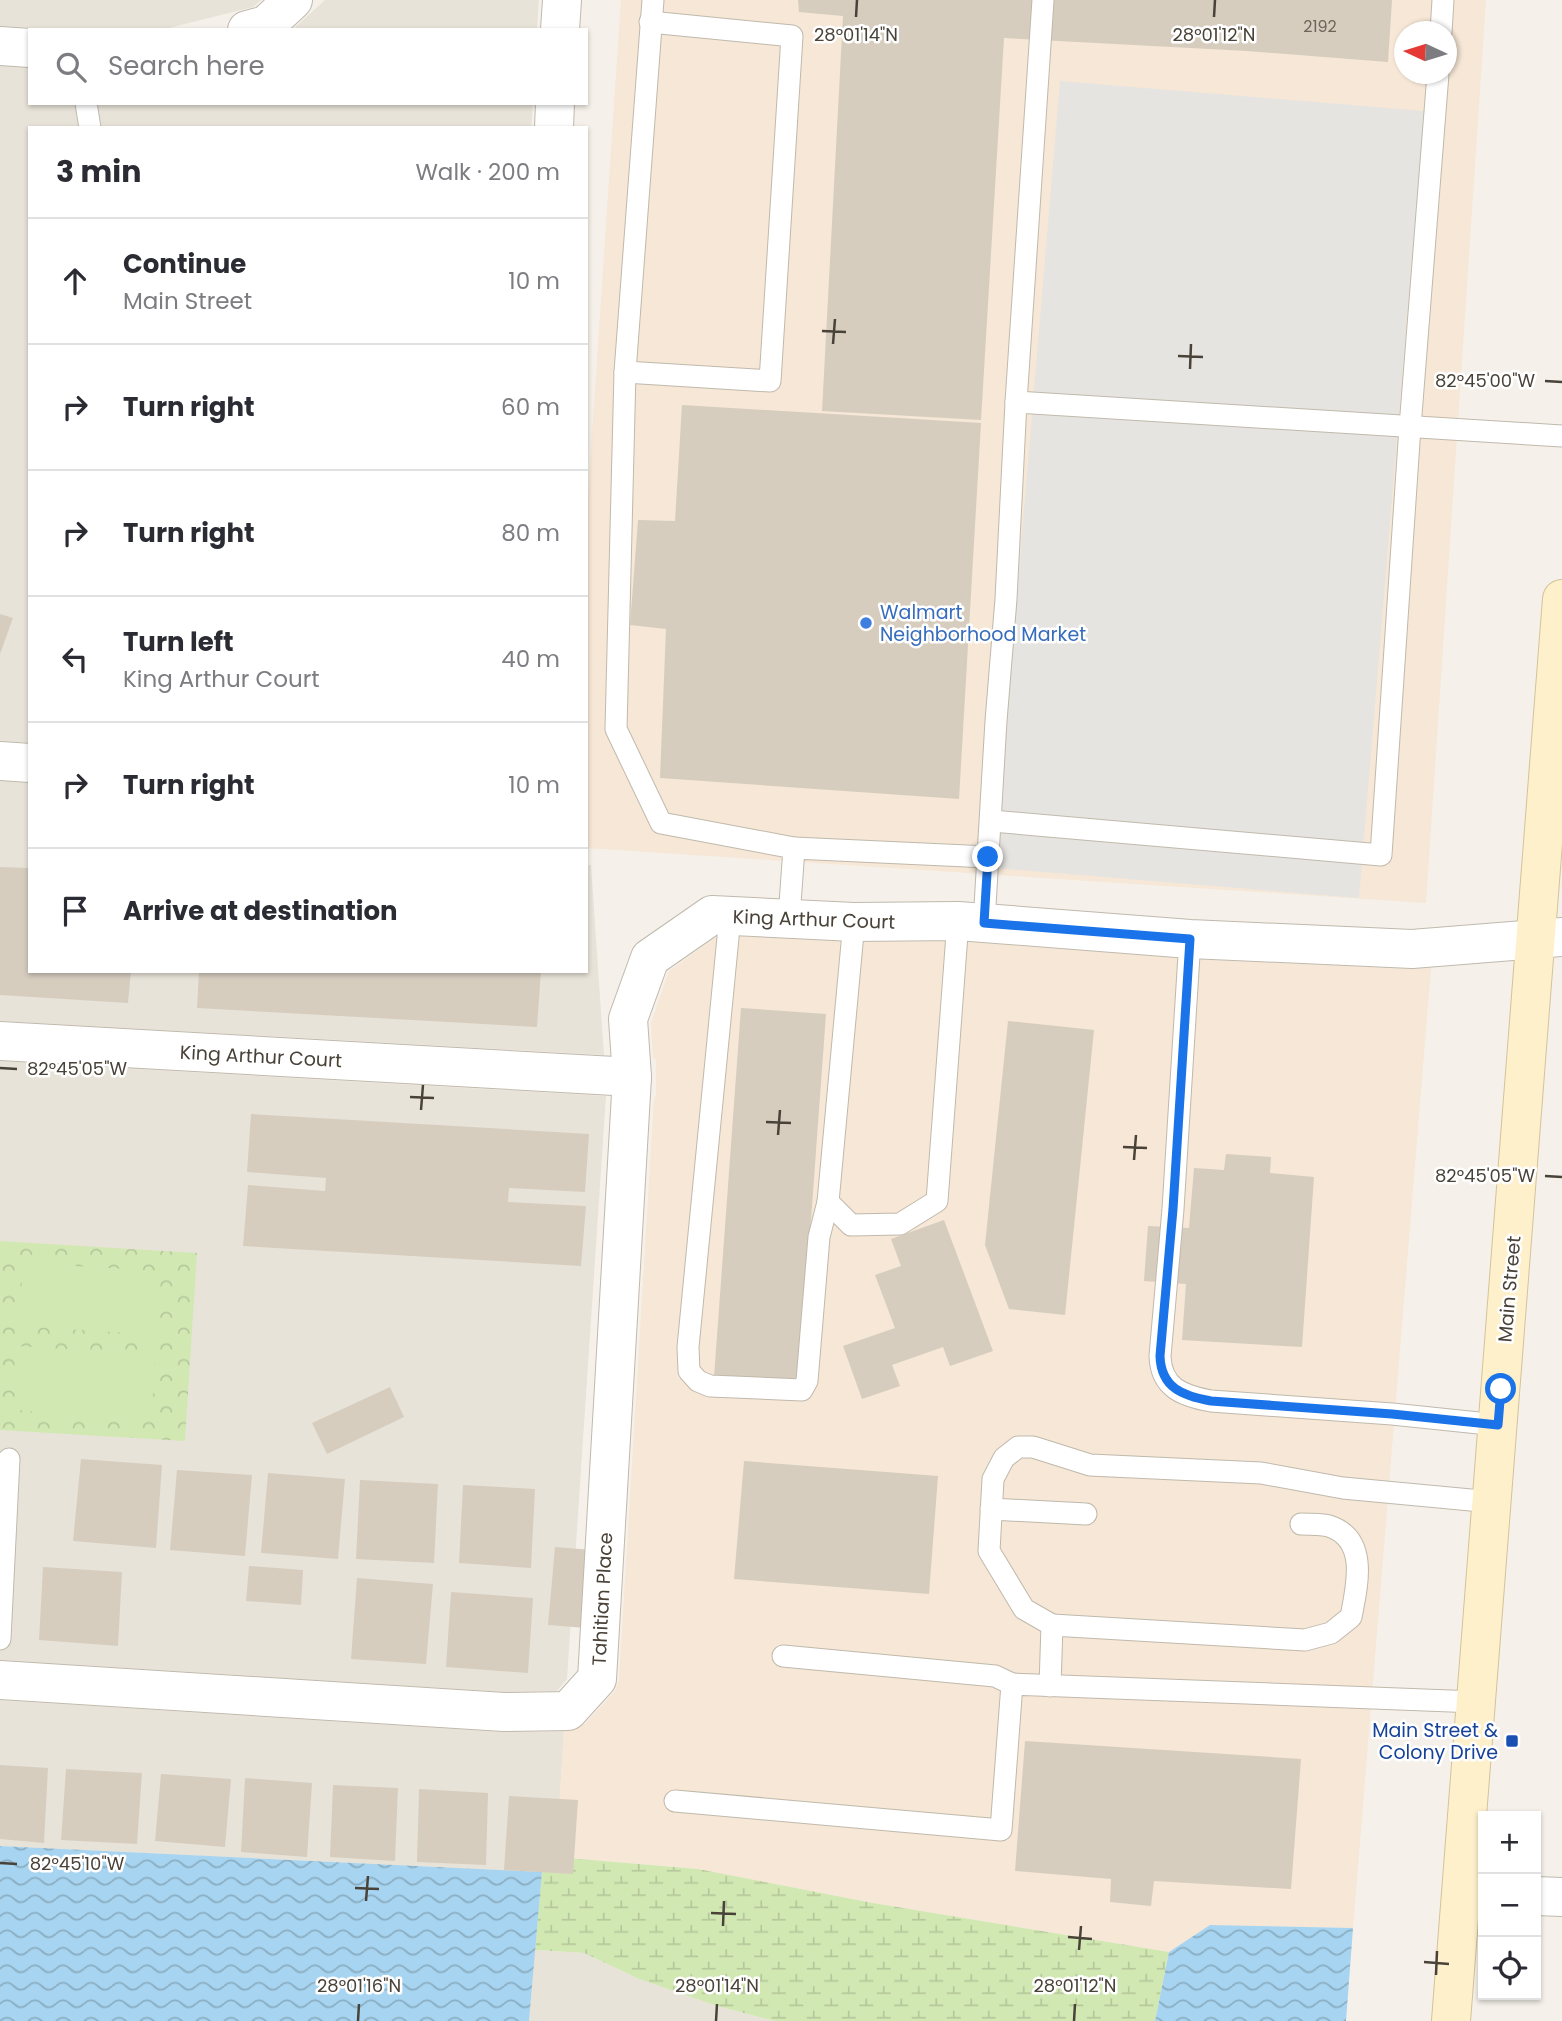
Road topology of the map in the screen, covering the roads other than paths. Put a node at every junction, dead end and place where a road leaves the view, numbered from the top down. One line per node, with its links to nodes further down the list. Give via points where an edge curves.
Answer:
1 (293, 0): 8 (street, via 266,25)
2 (562, 0): 9 (street)
3 (653, 0): 7 (lane)
4 (1043, 0): 18 (lane)
5 (1443, 0): 6 (lane)
6 (1442, 21)
7 (650, 22): 17 (lane); 17 (lane, via 792,36 770,381)
8 (255, 28)
9 (560, 28)
10 (0, 46): 11 (street)
11 (28, 48)
12 (1437, 84): 19 (lane)
13 (86, 105): 15 (lane)
14 (555, 105): 16 (street)
15 (90, 126)
16 (554, 126)
17 (625, 372): 26 (lane, via 616,729 661,823)
18 (1016, 401): 19 (lane); 25 (lane)
19 (1410, 427): 20 (lane); 25 (lane, via 1381,855)
20 (1562, 436)
21 (1562, 599): 24 (main road, Main Street)
22 (0, 761): 23 (street)
23 (28, 763)
24 (1556, 764): 32 (main road, Main Street)
25 (992, 821): 27 (lane)
26 (794, 848): 27 (lane); 29 (lane)
27 (988, 857): 31 (lane)
28 (730, 916): 29 (street, King Arthur Court); 35 (street, King Arthur Court, via 712,915 650,958 628,1019); 36 (lane, via 688,1347 689,1371 698,1381 710,1386 802,1390 807,1381 819,1237)
29 (789, 918): 30 (street, King Arthur Court)
30 (854, 922): 31 (street, King Arthur Court); 36 (lane)
31 (971, 922): 33 (street, King Arthur Court); 36 (lane, via 937,1200 900,1224 851,1226)
32 (1549, 938): 33 (street, King Arthur Court, via 1412,949); 37 (main road, Main Street)
33 (1190, 939): 37 (lane, via 1160,1356 1164,1378 1186,1394 1211,1401)
34 (0, 1041): 35 (street, King Arthur Court)
35 (632, 1077): 46 (street, Tahitian Place, via 597,1679 568,1711 504,1712)
36 (828, 1202)
37 (1498, 1425): 39 (main road, Main Street)
38 (9, 1459): 44 (lane)
39 (1492, 1502): 40 (lane, via 1343,1488 1261,1473 1090,1465 1033,1447 1017,1447 1004,1458 993,1479); 49 (main road, Main Street)
40 (990, 1509): 41 (lane); 43 (lane, via 989,1551 1024,1609)
41 (1086, 1514)
42 (1301, 1524): 43 (lane, via 1329,1526 1349,1538 1357,1555 1351,1618 1331,1633 1305,1640)
43 (1052, 1625): 48 (lane)
44 (0, 1639)
45 (783, 1656): 47 (lane, via 995,1676)
46 (0, 1680)
47 (1012, 1684): 48 (lane); 50 (lane, via 1001,1830)
48 (1051, 1686): 49 (lane)
49 (1476, 1702): 51 (main road, Main Street)
50 (676, 1801)
51 (1472, 1892): 54 (main road, Main Street)
52 (1541, 1896): 53 (street)
53 (1562, 1897)
54 (1451, 2021)

